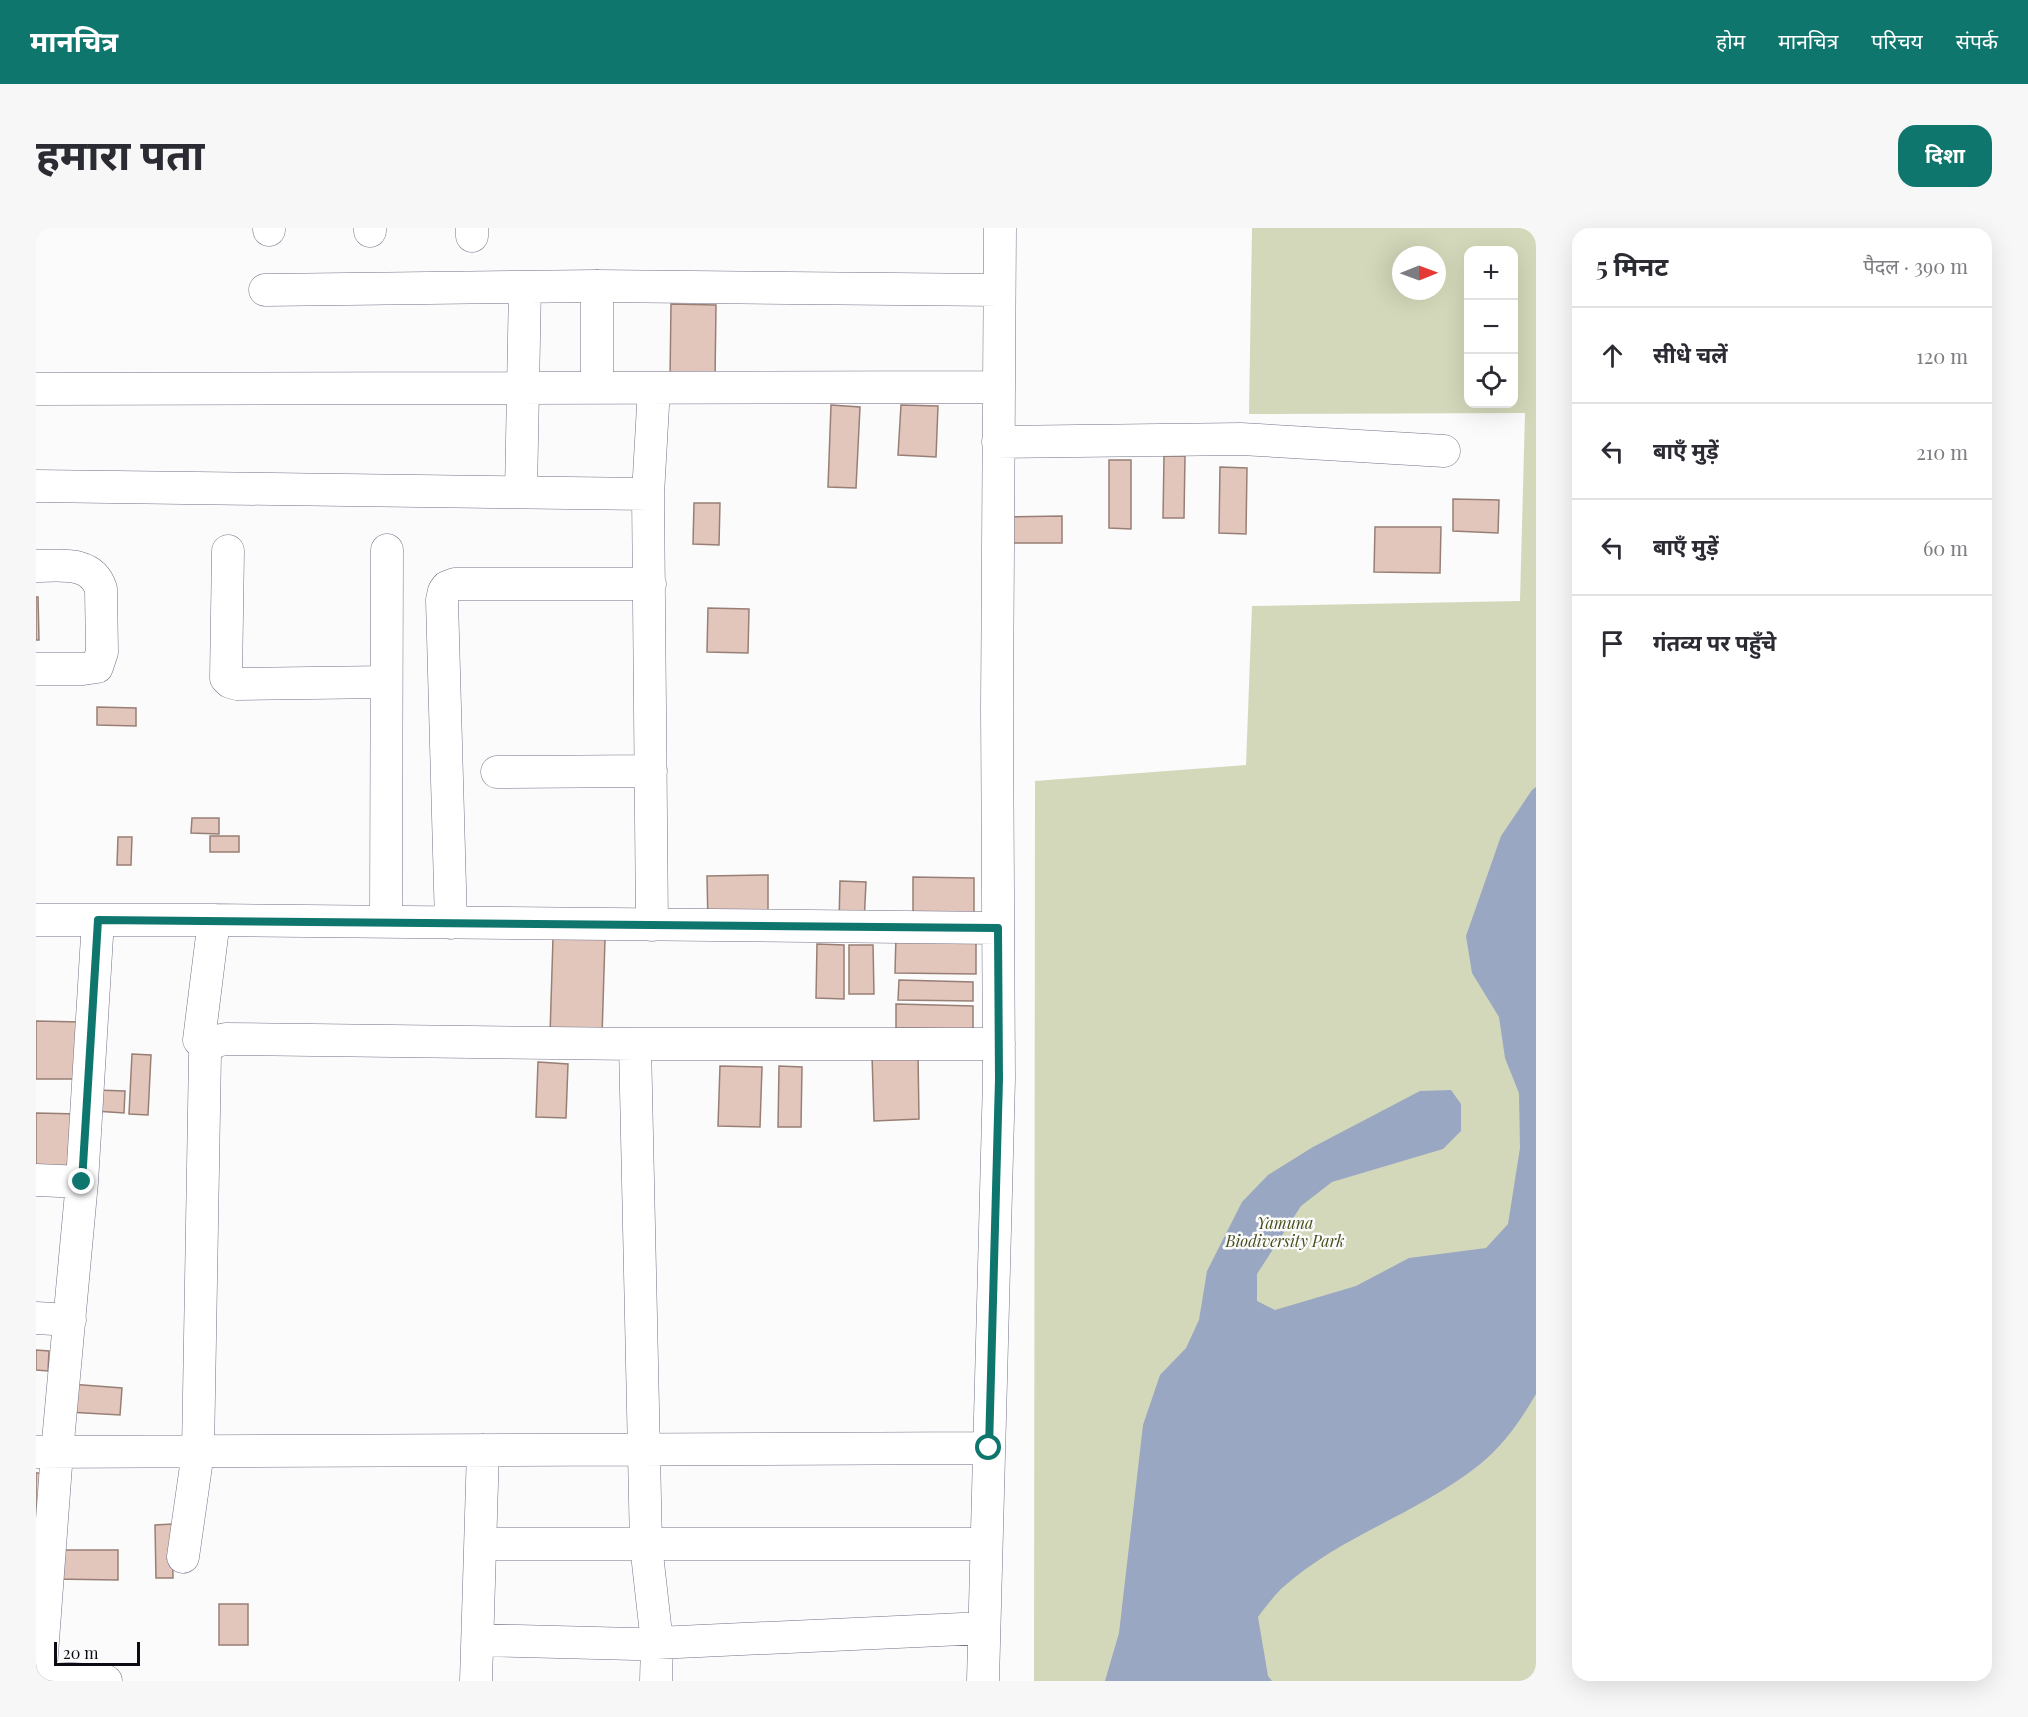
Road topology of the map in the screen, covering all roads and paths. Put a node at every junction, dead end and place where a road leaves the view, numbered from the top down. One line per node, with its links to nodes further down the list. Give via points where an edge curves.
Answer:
1 (1000, 228): 5 (street)
2 (597, 286): 3 (street); 5 (street); 8 (street)
3 (525, 287): 4 (street); 7 (street)
4 (266, 290)
5 (999, 290): 6 (street)
6 (998, 387): 9 (street); 11 (street)
7 (522, 388): 8 (street); 10 (street); 14 (street)
8 (597, 388): 9 (street)
9 (654, 388): 15 (street)
10 (36, 389)
11 (998, 442): 12 (street, via 1241,440); 30 (street)
12 (1444, 451)
13 (36, 486): 14 (street)
14 (521, 492): 15 (street)
15 (648, 494): 19 (street)
16 (387, 550): 21 (street)
17 (228, 551): 21 (street, via 226,678 230,682)
18 (36, 566): 20 (street, via 86,569 99,581 102,652 97,667)
19 (650, 584): 22 (street); 28 (street, via 455,585 444,591)
20 (36, 669)
21 (386, 682): 27 (street)
22 (651, 771): 23 (street); 29 (street)
23 (497, 772)
24 (36, 920): 25 (street)
25 (98, 920): 26 (street); 35 (street)
26 (214, 920): 27 (street); 31 (street)
27 (386, 922): 28 (street)
28 (451, 923): 29 (street)
29 (652, 925): 30 (street)
30 (998, 928): 33 (street)
31 (199, 1040)
32 (635, 1044): 33 (street); 39 (street); 42 (street, via 226,1039 209,1045 205,1054)
33 (999, 1044): 38 (street)
34 (36, 1180): 35 (street)
35 (82, 1182): 37 (street)
36 (36, 1318): 37 (street)
37 (69, 1320): 41 (street)
38 (989, 1448): 39 (street); 44 (street)
39 (644, 1449): 40 (street); 45 (street)
40 (483, 1450): 42 (street); 43 (street)
41 (47, 1452): 42 (street); 47 (street)
42 (198, 1452): 46 (street)
43 (481, 1544): 45 (street); 49 (street)
44 (986, 1544): 45 (street); 48 (street)
45 (646, 1545): 50 (street)
46 (183, 1557)
47 (41, 1594): 51 (street)
48 (984, 1628): 50 (street); 55 (street)
49 (478, 1640): 50 (street); 53 (street)
50 (657, 1643): 54 (street)
51 (40, 1679): 52 (street)
52 (106, 1681)
53 (476, 1681)
54 (656, 1681)
55 (983, 1681)

